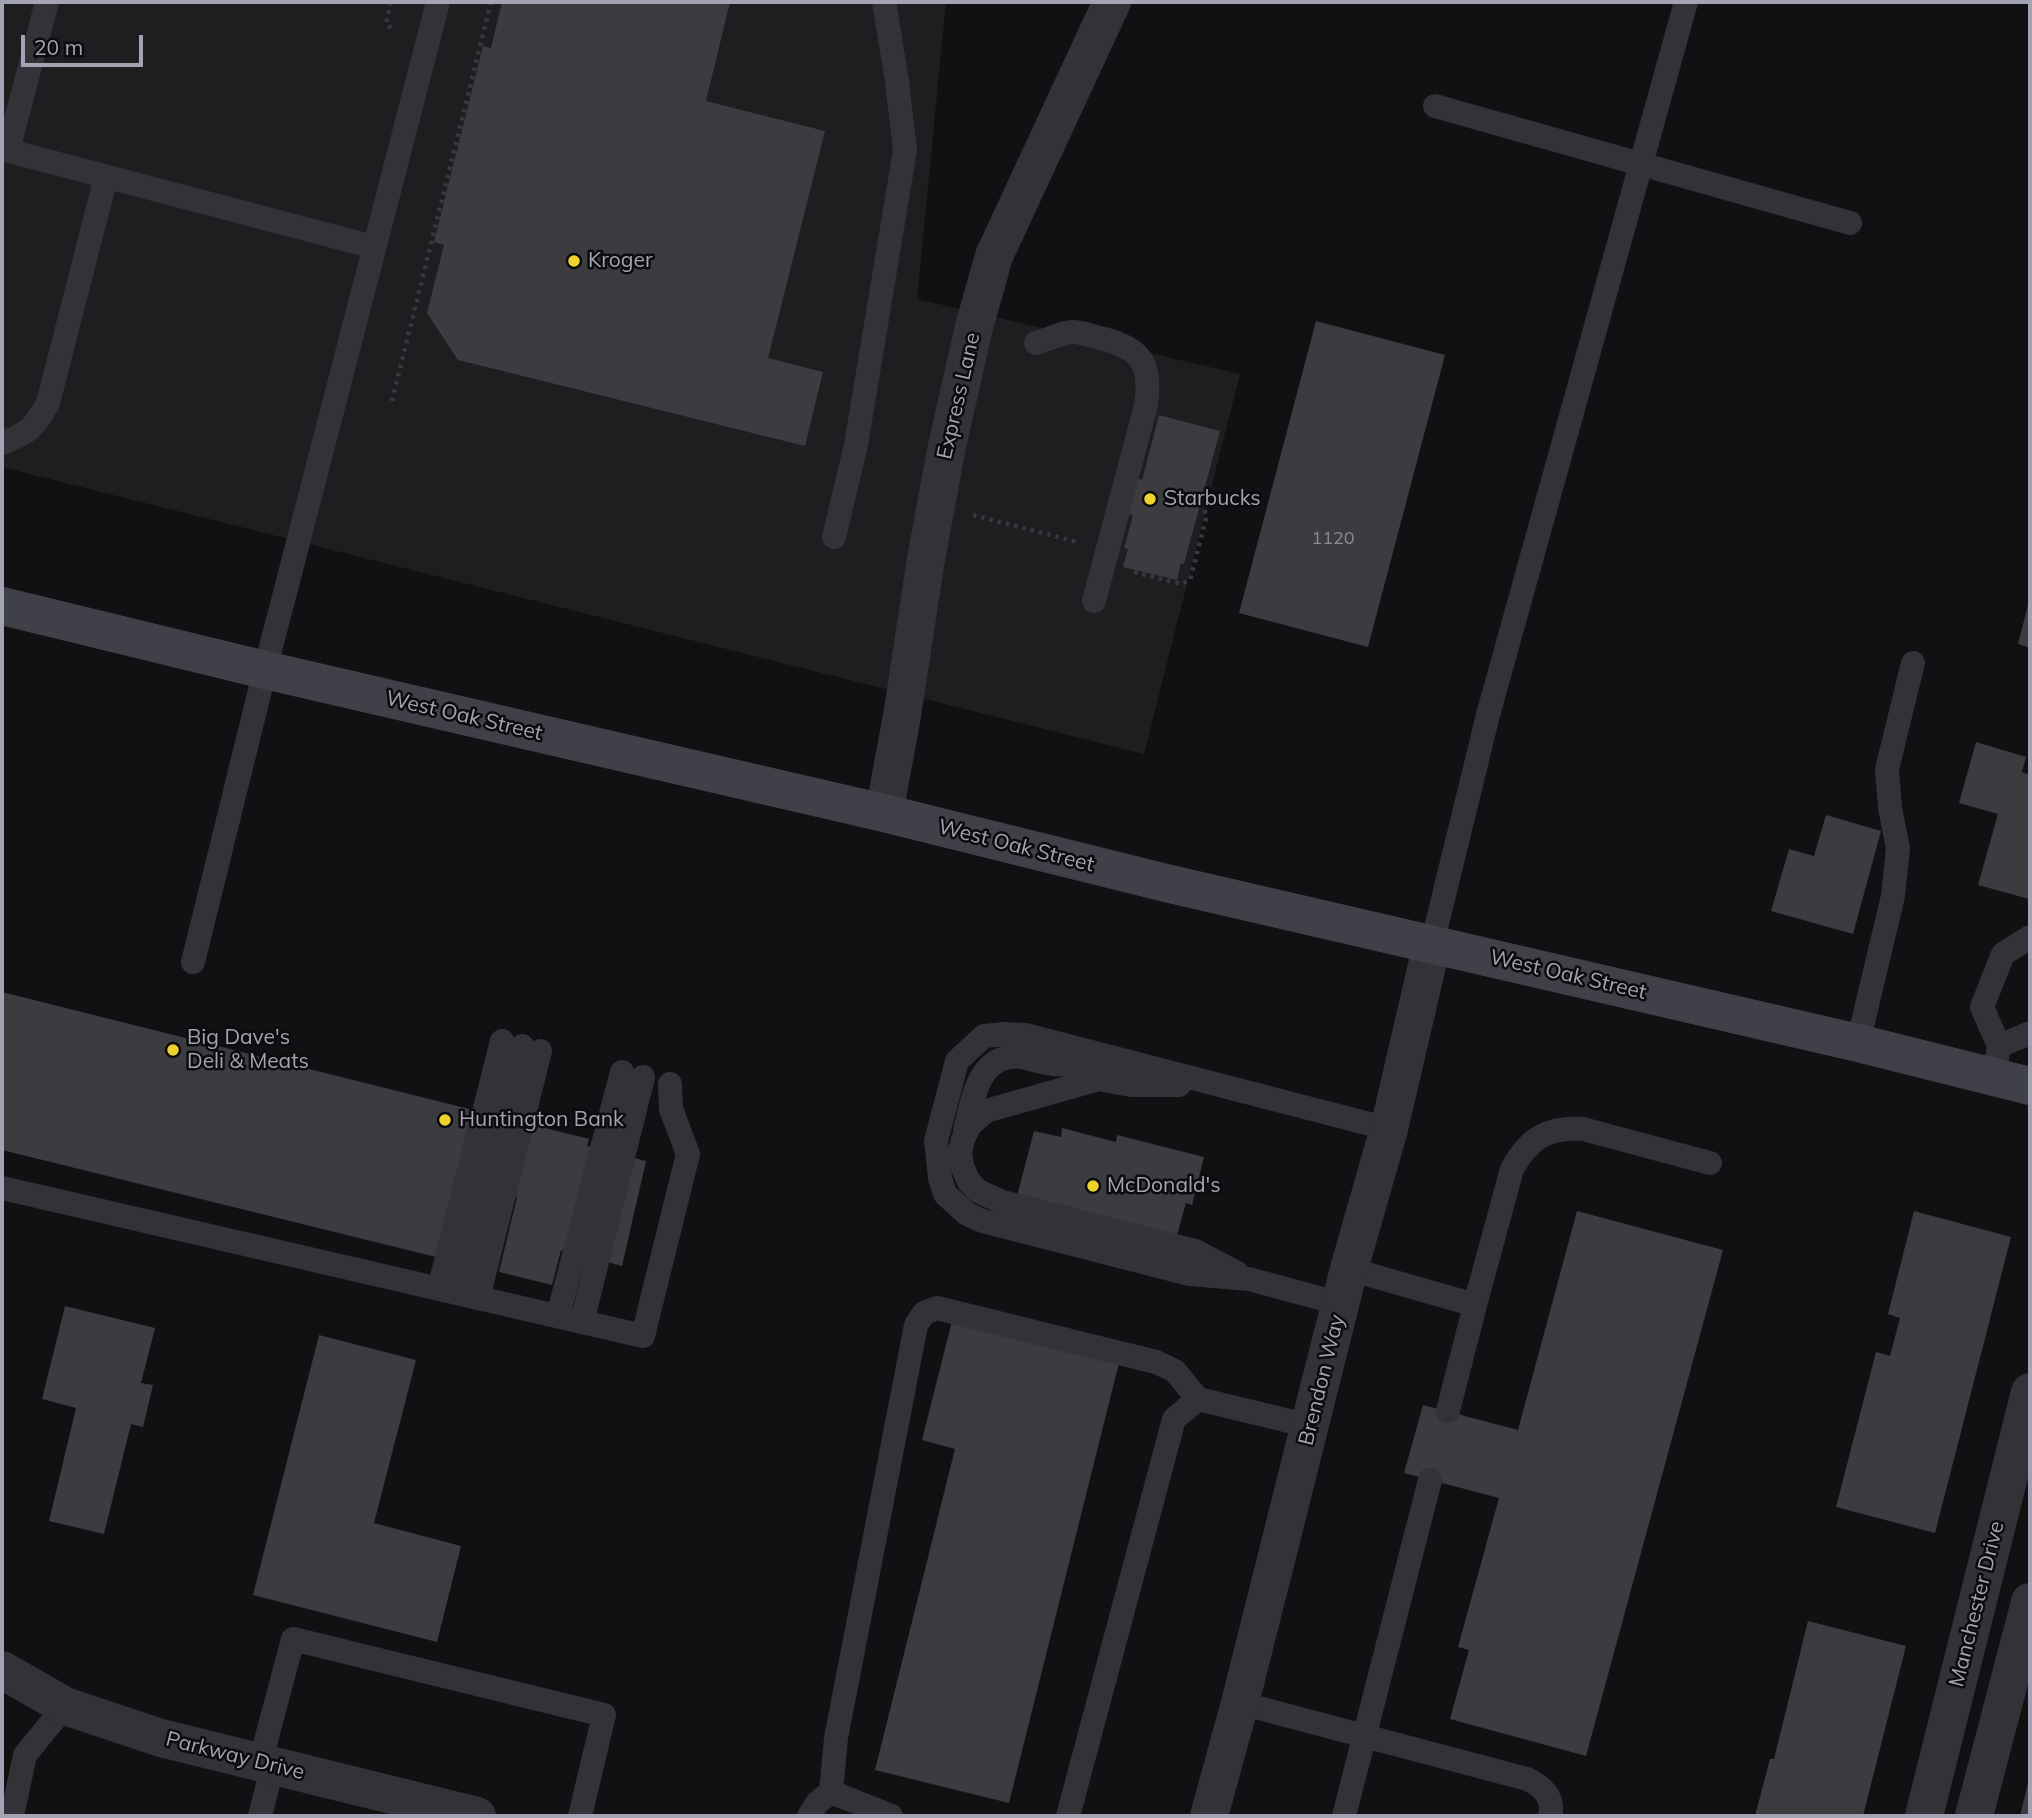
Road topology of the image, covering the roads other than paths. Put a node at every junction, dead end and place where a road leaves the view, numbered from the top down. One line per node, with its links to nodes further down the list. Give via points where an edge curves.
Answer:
1 (47, 2): 7 (lane)
2 (438, 2): 11 (lane)
3 (884, 2): 14 (lane, via 905,150 856,445)
4 (1112, 2): 19 (street, Express Lane, via 993,256 947,446)
5 (1686, 2): 8 (lane)
6 (1435, 106): 8 (lane)
7 (5, 150): 9 (lane)
8 (1641, 166): 10 (lane); 21 (lane, via 1485,724)
9 (106, 177): 11 (lane); 13 (lane, via 48,403 36,425)
10 (1850, 223)
11 (374, 247): 18 (lane)
12 (1036, 344): 15 (lane, via 1071,332 1082,334 1133,350 1146,366 1149,386 1144,409)
13 (2, 443)
14 (834, 537)
15 (1094, 601)
16 (2, 606): 18 (main road, West Oak Street)
17 (1913, 663): 24 (lane, via 1887,769 1898,848 1893,896)
18 (265, 670): 19 (main road, West Oak Street); 22 (lane)
19 (884, 813): 21 (main road, West Oak Street)
20 (2030, 937): 26 (lane, via 2003,954 1982,1007)
21 (1432, 944): 24 (main road, West Oak Street); 31 (street, Brendon Way)
22 (193, 962)
23 (2030, 1033): 26 (lane)
24 (1858, 1043): 26 (main road, West Oak Street)
25 (1123, 1061): 29 (lane); 32 (lane, via 1057,1065 1020,1057 994,1063 976,1086); 35 (lane, via 1026,1035 984,1036 957,1061 936,1141 945,1194 967,1214 983,1221 1190,1274)
26 (1997, 1062): 30 (main road, West Oak Street)
27 (633, 1074): 39 (lane)
28 (670, 1084): 39 (lane, via 671,1109 688,1154 643,1336)
29 (1219, 1086): 31 (lane); 32 (lane, via 1130,1085 1099,1079 986,1111)
30 (2030, 1086)
31 (1389, 1129): 36 (street, Brendon Way)
32 (963, 1139): 35 (lane, via 962,1166 978,1191 1002,1202 1195,1251)
33 (1710, 1163): 38 (lane, via 1583,1129 1563,1128 1540,1136 1522,1150 1512,1169)
34 (2, 1188): 37 (lane)
35 (1249, 1279): 36 (lane)
36 (1345, 1287): 38 (lane); 43 (street, Brendon Way)
37 (459, 1294): 37 (lane, via 522,1046); 39 (lane)
38 (1475, 1305): 42 (lane)
39 (570, 1319)
40 (2030, 1392): 62 (street, Manchester Drive)
41 (1198, 1399): 43 (lane); 51 (lane, via 1175,1371 1156,1362 937,1308 924,1313 916,1325 836,1738); 58 (lane, via 1174,1419)
42 (1448, 1411)
43 (1310, 1426): 47 (street, Brendon Way)
44 (1430, 1480): 49 (lane)
45 (2030, 1602): 63 (street)
46 (2, 1670): 48 (street, Parkway Drive)
47 (1240, 1703): 49 (lane); 59 (street, Brendon Way)
48 (65, 1706): 50 (street, Parkway Drive, via 161,1738); 52 (lane, via 25,1755)
49 (1366, 1736): 60 (lane); 61 (lane, via 1527,1779 1549,1796)
50 (267, 1764): 53 (lane); 54 (street, Parkway Drive); 55 (lane, via 293,1639 604,1715)
51 (831, 1792): 56 (lane); 57 (lane)
52 (12, 1816)
53 (260, 1816)
54 (477, 1816)
55 (580, 1816)
56 (808, 1816)
57 (891, 1816)
58 (1068, 1816)
59 (1209, 1816)
60 (1343, 1816)
61 (1550, 1816)
62 (1924, 1816)
63 (1974, 1816)

